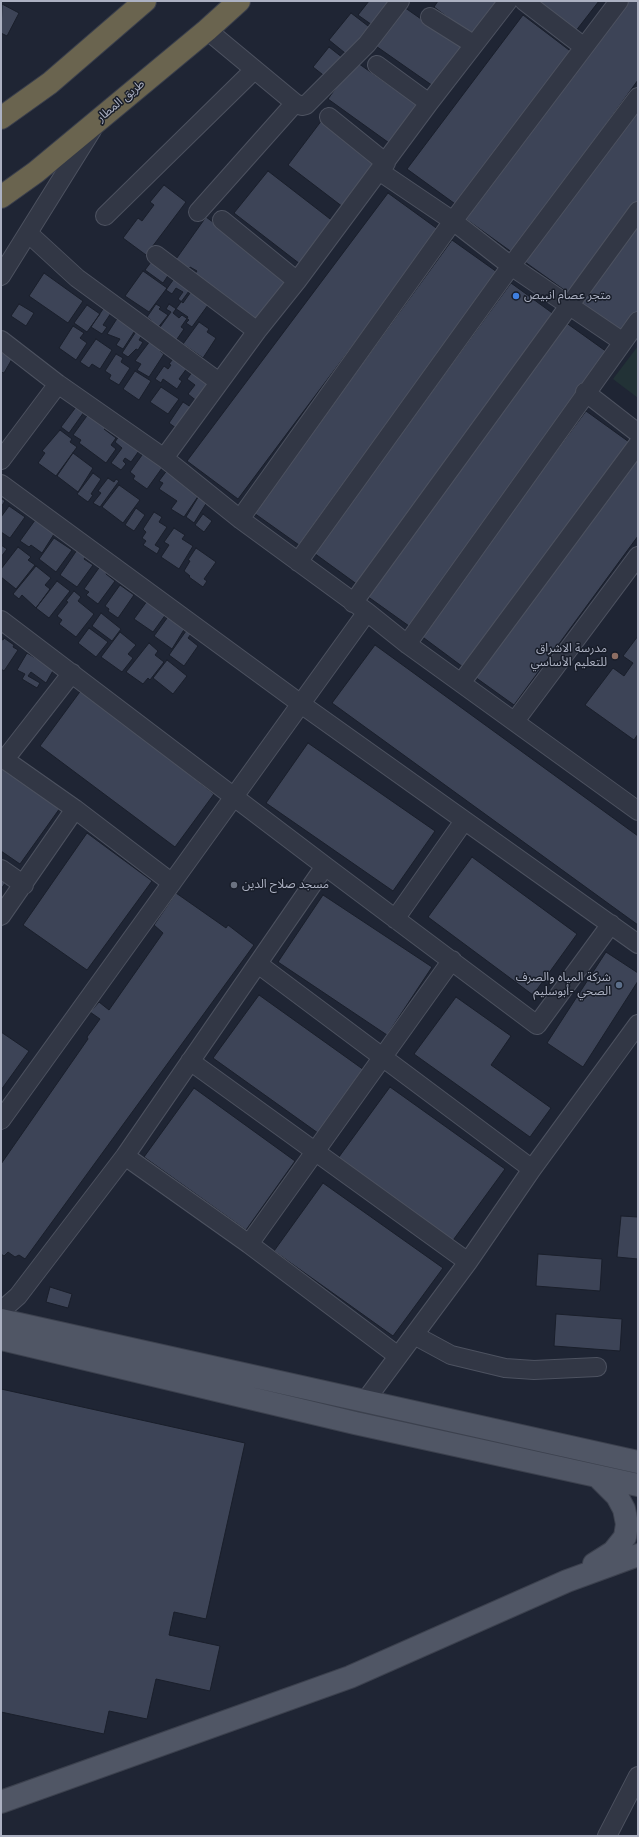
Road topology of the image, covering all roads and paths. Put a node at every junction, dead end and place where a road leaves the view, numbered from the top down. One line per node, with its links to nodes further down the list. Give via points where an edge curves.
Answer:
1 (145, 1): 13 (highway)
2 (239, 1): 8 (highway, طريق المطار)
3 (400, 1): 15 (street, via 367,44 306,105)
4 (508, 1): 9 (street)
5 (524, 1): 10 (street)
6 (619, 1): 10 (street)
7 (430, 17): 9 (street)
8 (207, 30): 12 (street); 19 (highway, طريق المطار)
9 (473, 44): 16 (street)
10 (584, 47): 27 (street)
11 (377, 65): 16 (street)
12 (254, 70): 15 (street); 25 (street)
13 (50, 83): 18 (highway); 20 (highway)
14 (638, 97): 30 (street)
15 (295, 103): 24 (street)
16 (429, 103): 21 (street)
17 (329, 116): 21 (street)
18 (1, 118)
19 (99, 119): 22 (highway, طريق المطار, via 36,172); 28 (street)
20 (1, 123)
21 (383, 167): 27 (street); 32 (street)
22 (1, 197)
23 (638, 211): 33 (street)
24 (198, 212)
25 (105, 216)
26 (222, 220): 32 (street)
27 (453, 221): 30 (street); 46 (street)
28 (28, 232): 31 (street); 38 (street, via 77,278)
29 (156, 255): 35 (street)
30 (511, 266): 33 (street); 48 (street)
31 (1, 276)
32 (297, 282): 35 (street)
33 (569, 305): 37 (street); 49 (street)
34 (638, 321): 37 (street)
35 (257, 331): 38 (street)
36 (1, 340): 39 (street)
37 (623, 342): 40 (street)
38 (220, 382): 43 (street)
39 (58, 384): 43 (street); 44 (street)
40 (585, 392): 41 (street); 51 (street)
41 (638, 433)
42 (638, 444): 53 (street)
43 (164, 458): 46 (street)
44 (1, 460)
45 (1, 484): 54 (street)
46 (240, 519): 48 (street)
47 (638, 556): 55 (street)
48 (298, 562): 49 (street)
49 (360, 608): 51 (street); 54 (street)
50 (1, 620): 52 (street)
51 (407, 644): 53 (street)
52 (72, 673): 56 (street); 57 (street)
53 (462, 683): 55 (street)
54 (301, 704): 57 (street); 60 (street)
55 (515, 721): 59 (street)
56 (3, 758): 58 (street)
57 (234, 797): 61 (street); 63 (street)
58 (74, 809): 63 (street); 64 (street)
59 (638, 812)
60 (464, 820): 66 (street); 67 (street)
61 (325, 866): 66 (street); 70 (street)
62 (1, 869): 64 (street)
63 (172, 882): 74 (street)
64 (24, 885): 65 (street)
65 (1, 916)
66 (395, 919): 69 (street)
67 (611, 924): 68 (street); 69 (street, via 537,1025)
68 (638, 944)
69 (452, 960): 72 (street)
70 (258, 964): 72 (street); 73 (street)
71 (638, 1024): 77 (street)
72 (382, 1057): 75 (street); 77 (street)
73 (190, 1061): 75 (street); 76 (street)
74 (1, 1120)
75 (314, 1152): 78 (street); 79 (street)
76 (125, 1156): 78 (street); 80 (street)
77 (532, 1169): 79 (street)
78 (248, 1244): 85 (street)
79 (468, 1262): 83 (street)
80 (10, 1294): 81 (street)
81 (1, 1311)
82 (1, 1320): 87 (main road)
83 (414, 1335): 85 (street); 86 (street, via 451,1354 505,1368 534,1370)
84 (1, 1339): 89 (main road, via 355,1423)
85 (398, 1356): 87 (street)
86 (597, 1367)
87 (365, 1401): 88 (main road)
88 (638, 1462)
89 (597, 1476): 90 (main road); 92 (main road, via 617,1496 624,1509 627,1524 625,1537 613,1552)
90 (638, 1485)
91 (638, 1554): 92 (main road)
92 (567, 1581): 94 (main road, via 350,1677)
93 (638, 1776): 95 (street)
94 (1, 1802)
95 (607, 1836)

